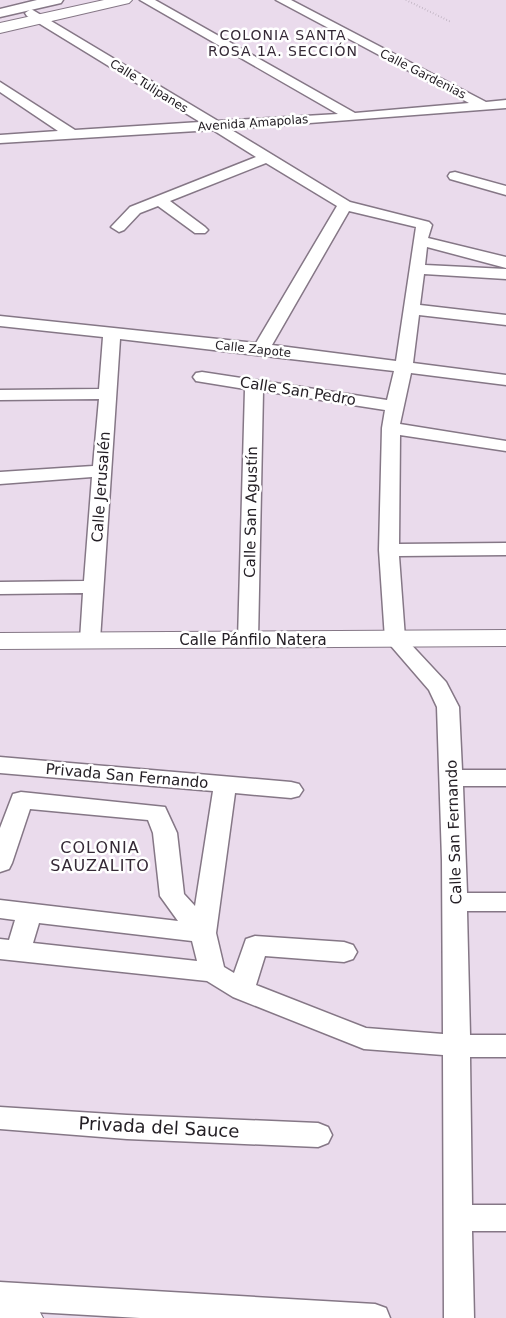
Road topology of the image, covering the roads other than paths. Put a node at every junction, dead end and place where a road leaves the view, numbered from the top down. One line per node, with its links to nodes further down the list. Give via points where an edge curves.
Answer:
1 (56, 0): 6 (street)
2 (90, 0): 7 (main road)
3 (124, 0): 7 (main road)
4 (146, 0): 13 (street)
5 (282, 0): 12 (street, Calle Gardenias)
6 (0, 12)
7 (36, 16): 8 (main road); 9 (main road); 14 (street, Calle Tulipanes)
8 (0, 20)
9 (0, 28)
10 (0, 86): 15 (street)
11 (506, 104): 12 (street, Avenida Amapolas)
12 (484, 106): 13 (street, Avenida Amapolas)
13 (352, 117): 14 (street, Avenida Amapolas)
14 (214, 126): 15 (street, Avenida Amapolas); 17 (street, Calle Tulipanes)
15 (74, 136): 16 (street, Avenida Amapolas)
16 (0, 139)
17 (265, 158): 20 (street); 21 (street, Calle Tulipanes)
18 (455, 176): 19 (street)
19 (506, 191)
20 (158, 199): 22 (street, via 135,210); 23 (street)
21 (344, 205): 24 (street, Calle Tulipanes, via 424,225); 32 (street)
22 (119, 227)
23 (200, 230)
24 (420, 241): 25 (street); 26 (street)
25 (506, 263)
26 (416, 269): 27 (street); 28 (street)
27 (506, 274)
28 (411, 310): 29 (street); 33 (street)
29 (506, 320)
30 (0, 321): 31 (street, Calle Zapote)
31 (112, 334): 32 (street, Calle Zapote); 38 (street, Calle Jerusalén)
32 (261, 349): 33 (street, Calle Zapote)
33 (404, 367): 35 (street, Calle Zapote); 39 (street)
34 (202, 377): 36 (street, Calle San Pedro)
35 (506, 380)
36 (254, 385): 39 (street, Calle San Pedro); 50 (street, Calle San Agustín)
37 (0, 394): 38 (street)
38 (107, 394): 41 (street, Calle Jerusalén)
39 (393, 417): 40 (street, Calle San Pedro); 43 (street)
40 (506, 446)
41 (102, 471): 42 (street); 45 (street, Calle Jerusalén)
42 (0, 478)
43 (389, 550): 44 (street); 48 (street)
44 (506, 550)
45 (94, 587): 46 (street); 49 (street, Calle Jerusalén)
46 (0, 588)
47 (506, 638): 48 (main road, Calle Pánfilo Natera)
48 (395, 639): 50 (main road, Calle Pánfilo Natera); 54 (street, Calle San Fernando, via 438,687 448,707)
49 (90, 640): 50 (main road, Calle Pánfilo Natera); 51 (main road, Calle Pánfilo Natera)
50 (248, 640)
51 (0, 641)
52 (0, 766): 53 (street, Privada San Fernando)
53 (30, 767): 56 (street, Privada San Fernando); 58 (street)
54 (452, 778): 55 (street); 60 (street, Calle San Fernando)
55 (506, 778)
56 (225, 785): 57 (street); 64 (street, Privada San Fernando)
57 (291, 790)
58 (20, 800): 59 (street); 64 (street, via 157,813 166,832 172,896)
59 (0, 863)
60 (456, 902): 61 (street); 69 (street, Calle San Fernando)
61 (506, 902)
62 (0, 909): 63 (street)
63 (30, 913): 64 (street); 65 (street)
64 (203, 933): 67 (street, Privada San Fernando)
65 (9, 950): 67 (street)
66 (344, 952): 68 (street, via 255,946)
67 (212, 972): 68 (street)
68 (242, 990): 69 (street, via 364,1038)
69 (456, 1046): 70 (street); 73 (street, Calle San Fernando)
70 (506, 1046)
71 (0, 1118): 72 (street, Privada del Sauce)
72 (318, 1135)
73 (457, 1218): 74 (street); 79 (street, Calle San Fernando)
74 (506, 1218)
75 (0, 1296): 78 (street)
76 (0, 1301): 77 (main road)
77 (23, 1318)
78 (375, 1318)
79 (459, 1318)

